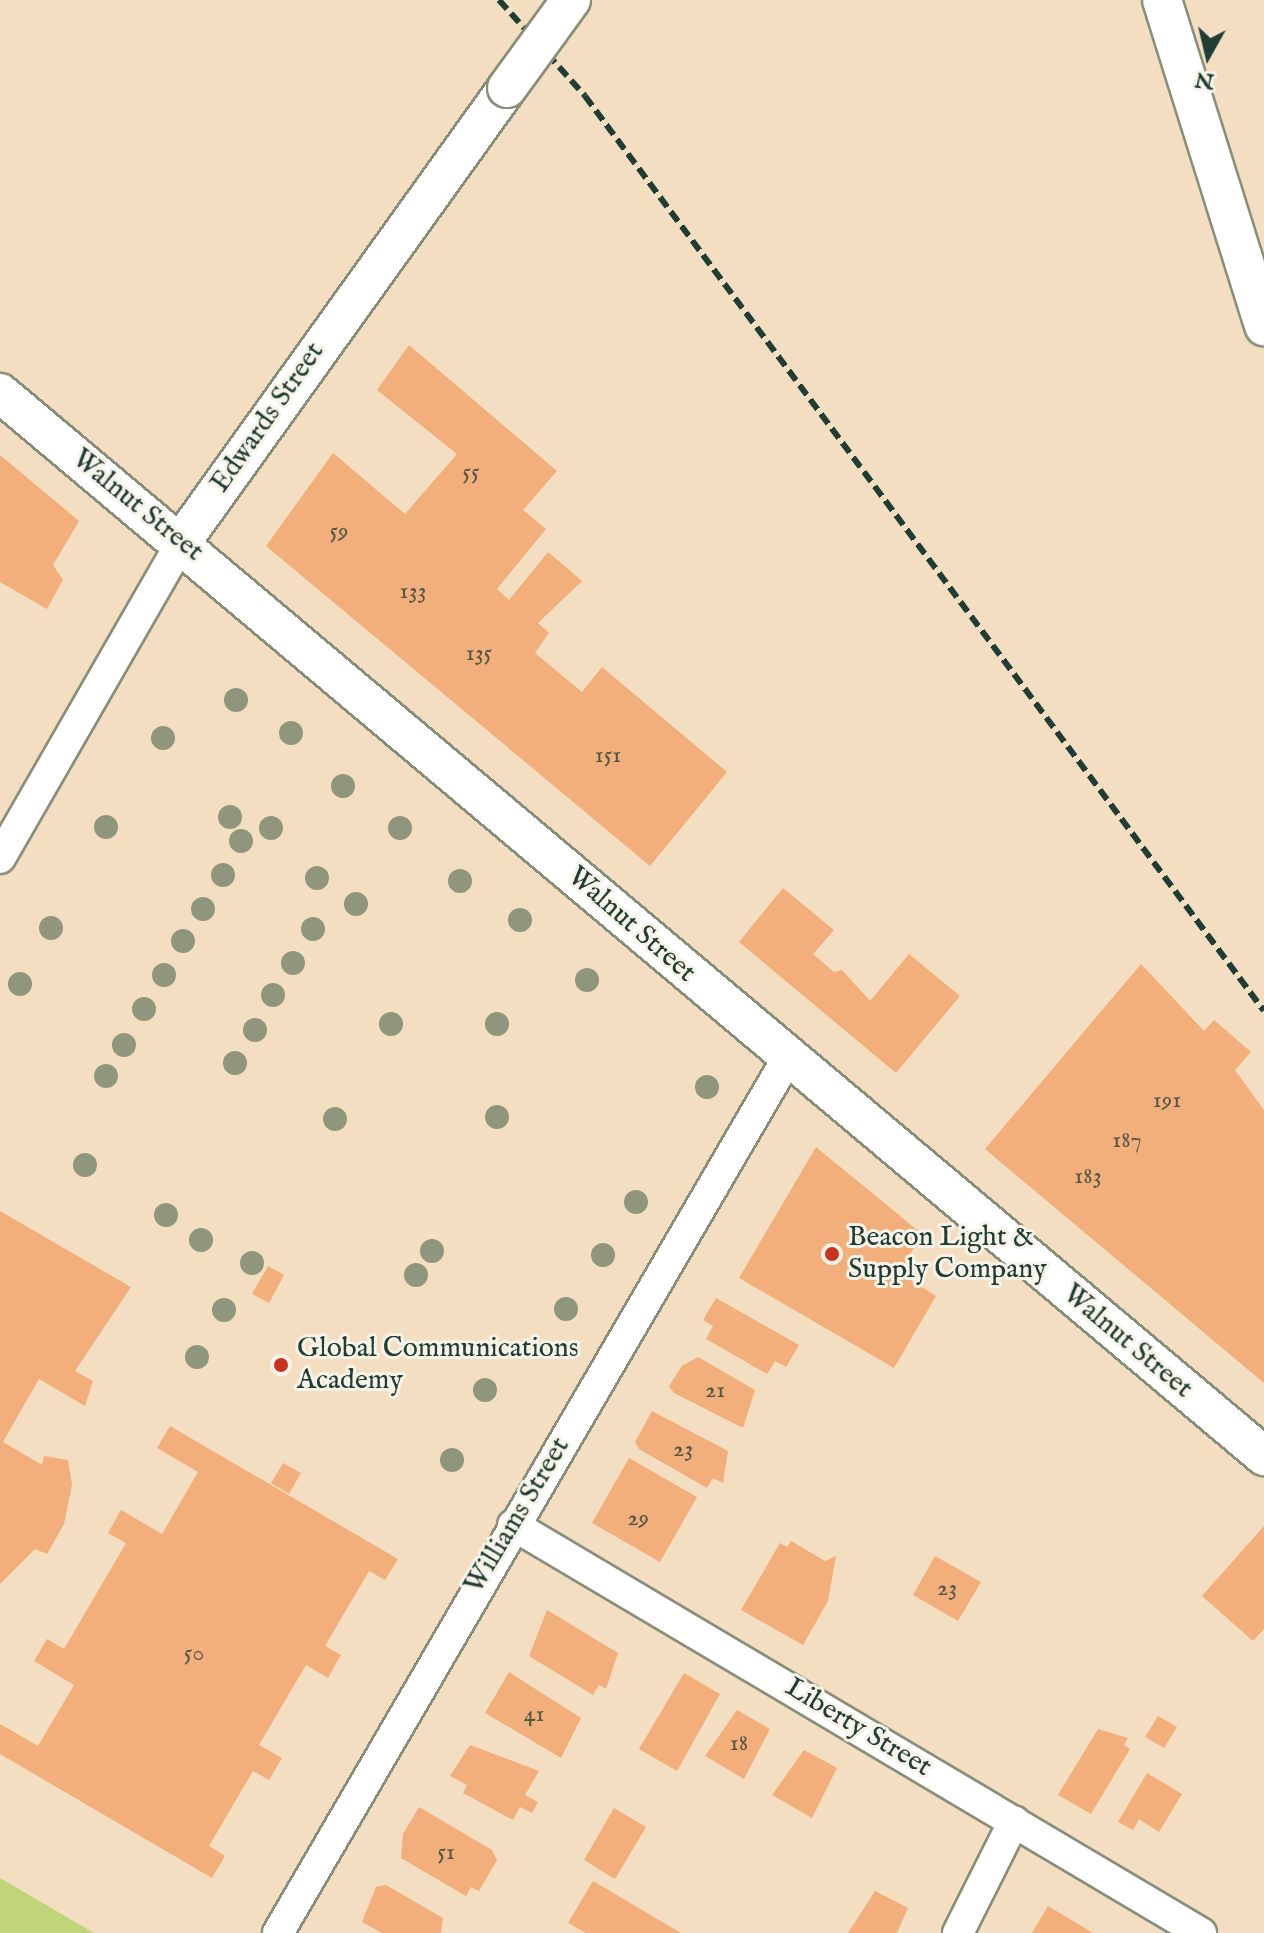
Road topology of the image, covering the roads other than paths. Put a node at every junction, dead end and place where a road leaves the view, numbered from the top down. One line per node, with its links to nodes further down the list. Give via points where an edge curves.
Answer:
1 (571, 0): 5 (street, Edwards Street, bridge)
2 (1162, 0): 3 (street)
3 (1264, 326)
4 (0, 393): 5 (street, Walnut Street)
5 (182, 541): 6 (street, Edwards Street); 7 (street, Walnut Street)
6 (0, 858)
7 (787, 1059): 8 (street, Walnut Street); 9 (street, Williams Street)
8 (1264, 1456)
9 (513, 1525): 10 (street, Liberty Street); 11 (street, Williams Street)
10 (1014, 1821): 12 (street); 13 (street, Liberty Street)
11 (278, 1933)
12 (958, 1933)
13 (1201, 1933)

